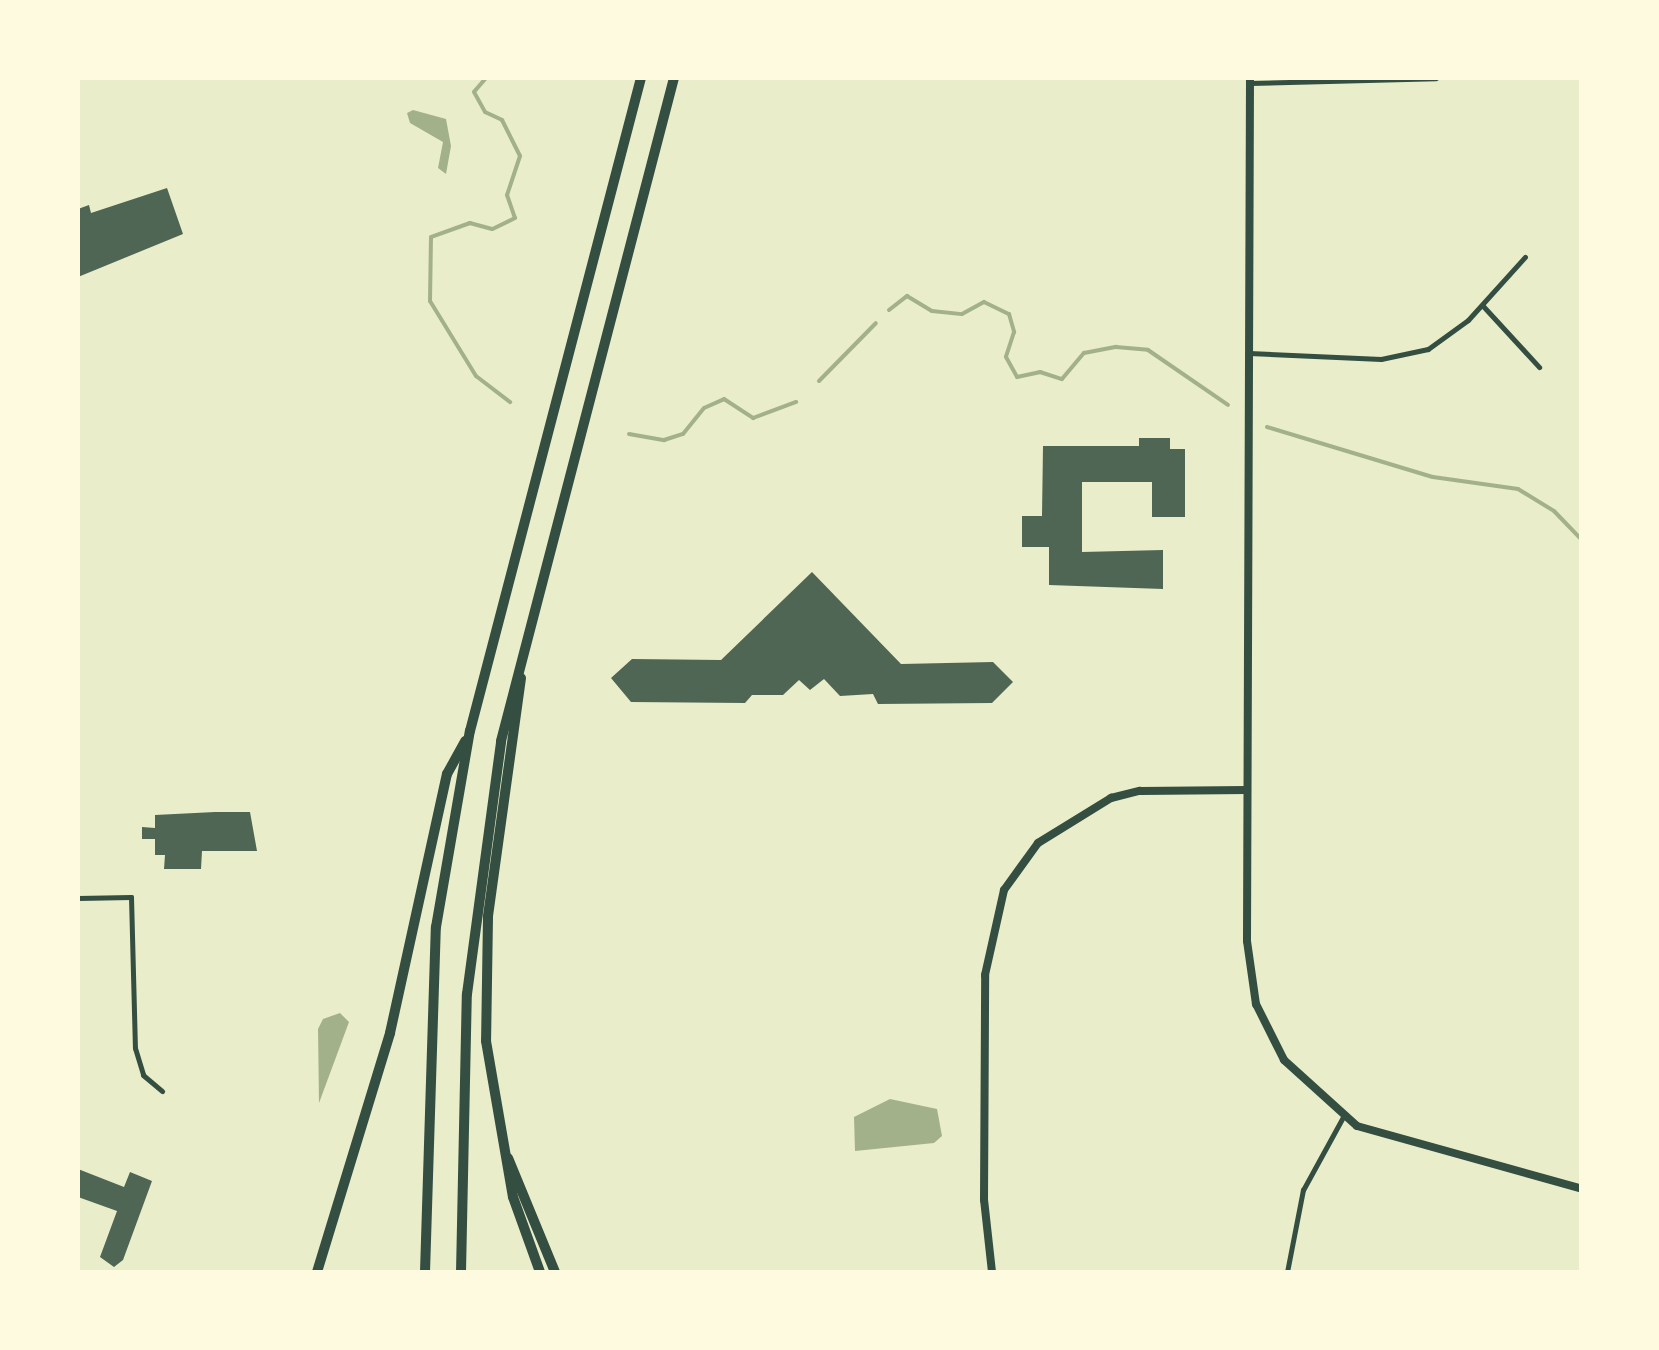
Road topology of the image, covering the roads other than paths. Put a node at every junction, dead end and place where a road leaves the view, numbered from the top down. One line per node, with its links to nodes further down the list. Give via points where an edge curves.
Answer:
1 (641, 78): 10 (highway)
2 (674, 78): 9 (highway)
3 (1436, 78): 4 (street)
4 (1250, 80): 7 (street)
5 (1526, 257): 6 (street)
6 (1483, 306): 7 (street, via 1450,336 1405,356); 8 (street)
7 (1249, 353): 11 (street)
8 (1539, 367)
9 (531, 608): 15 (highway, via 487,936 486,1041); 19 (highway, via 477,888 461,1100)
10 (470, 731): 17 (highway, via 447,774 390,1033); 18 (highway, via 436,927)
11 (1246, 790): 14 (street, via 1246,940 1256,1004 1284,1060); 22 (street, via 1140,791 1112,798 1038,843 1004,890 985,975 984,1200)
12 (78, 898): 13 (street, via 132,896 136,1048 143,1076)
13 (162, 1091)
14 (1343, 1117): 16 (street, via 1388,1139); 23 (street, via 1303,1190)
15 (503, 1148): 20 (highway); 21 (highway)
16 (1582, 1189)
17 (317, 1272)
18 (425, 1272)
19 (460, 1272)
20 (540, 1272)
21 (555, 1272)
22 (992, 1272)
23 (1288, 1272)

